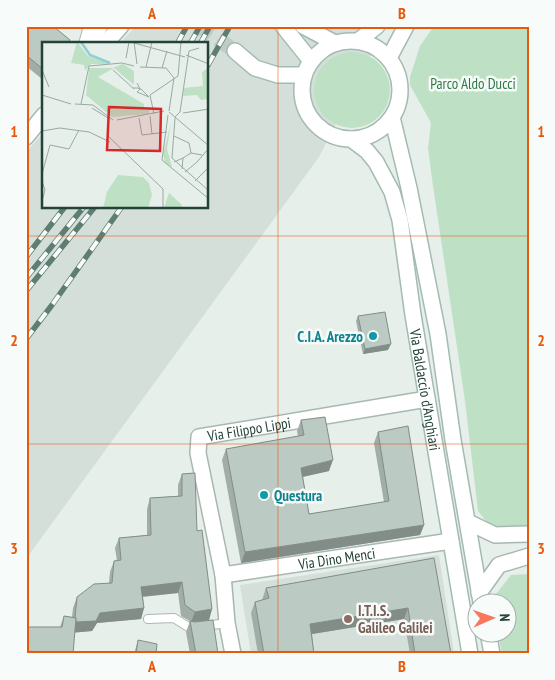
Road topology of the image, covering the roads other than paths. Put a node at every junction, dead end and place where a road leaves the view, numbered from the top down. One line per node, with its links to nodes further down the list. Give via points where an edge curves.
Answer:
1 (88, 26): 9 (lane)
2 (100, 26): 10 (main road)
3 (121, 26): 11 (main road)
4 (282, 26): 15 (main road)
5 (303, 26): 12 (main road)
6 (377, 26): 8 (main road)
7 (406, 26): 14 (main road)
8 (358, 41): 12 (main road); 14 (main road, via 370,44)
9 (83, 42)
10 (91, 42)
11 (107, 42)
12 (335, 43): 15 (main road)
13 (235, 51): 16 (main road, via 255,68 278,74)
14 (389, 58): 18 (main road, via 397,72 400,87 399,103)
15 (311, 61): 16 (main road)
16 (304, 75): 20 (main road, via 304,105 315,123 331,135)
17 (42, 117): 19 (main road)
18 (392, 118): 20 (main road, via 374,134); 22 (main road, Via Baldaccio d'Anghiari, via 438,334)
19 (26, 137)
20 (351, 140): 21 (main road, Via Baldaccio d'Anghiari, via 376,162 392,192 400,220)
21 (427, 399): 24 (main road, Via Baldaccio d'Anghiari); 26 (main road, Via Filippo Lippi, via 199,437 198,453)
22 (468, 522): 23 (main road, via 495,535); 27 (main road, Via Baldaccio d'Anghiari)
23 (529, 534)
24 (450, 541): 26 (main road, Via Dino Menci); 32 (main road, Via Baldaccio d'Anghiari)
25 (529, 556): 28 (main road, via 499,565)
26 (223, 575): 30 (main road, Via Filippo Lippi)
27 (479, 592)
28 (483, 592)
29 (148, 619): 30 (lane, via 174,618 190,628)
30 (227, 622): 31 (main road, Via Filippo Lippi)
31 (233, 654)
32 (470, 654)

